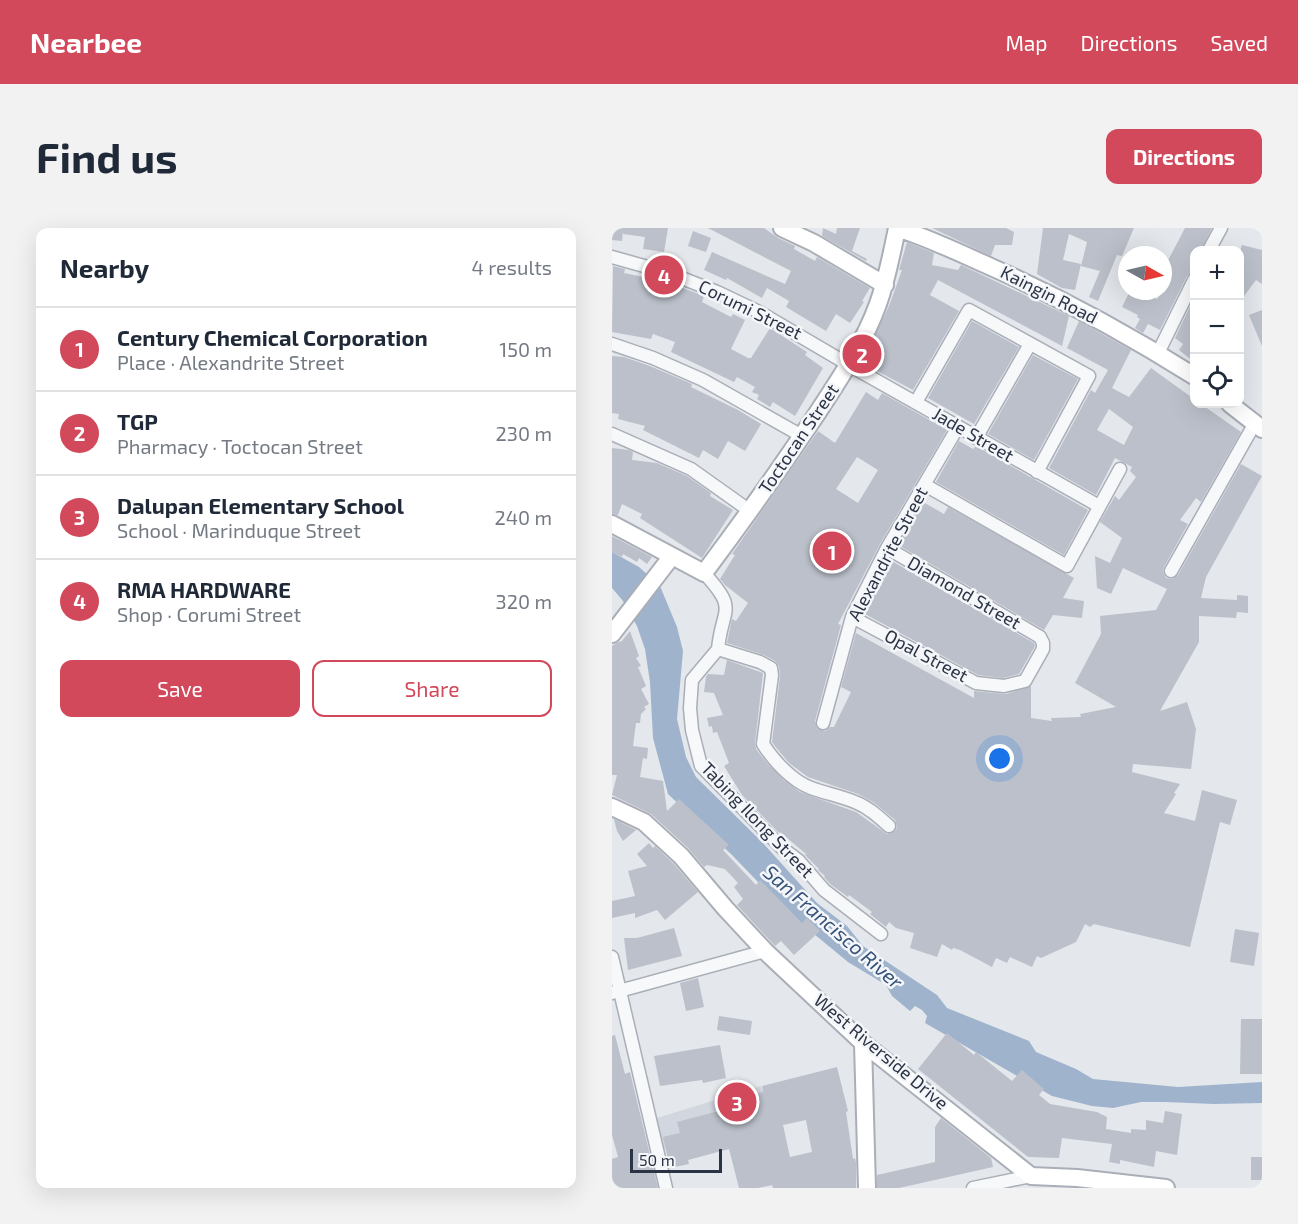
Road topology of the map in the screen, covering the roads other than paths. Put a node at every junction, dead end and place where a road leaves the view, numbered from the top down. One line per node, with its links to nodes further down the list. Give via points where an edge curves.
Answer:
1 (782, 228): 4 (street)
2 (897, 228): 7 (street, Toctocan Street); 11 (street, Kaingin Road, via 1028,283)
3 (1221, 228): 5 (street)
4 (814, 235): 7 (street)
5 (1211, 246)
6 (612, 257): 12 (street, Corumi Street, via 717,291)
7 (885, 285): 12 (street, Toctocan Street)
8 (1190, 288): 11 (street)
9 (612, 344): 19 (street, via 703,380)
10 (1030, 344): 14 (street, via 969,310); 20 (street); 22 (street, via 1089,376)
11 (1158, 353): 13 (street, Kaingin Road)
12 (848, 364): 14 (street, Jade Street); 19 (street, Toctocan Street)
13 (1190, 373)
14 (916, 402): 17 (street, Jade Street)
15 (1235, 408): 16 (street)
16 (1258, 426): 29 (street)
17 (958, 427): 20 (street, Jade Street); 23 (street, Alexandrite Street)
18 (612, 434): 25 (street, via 691,470)
19 (802, 436): 25 (street, Toctocan Street)
20 (976, 438): 22 (street, Jade Street)
21 (1120, 469): 24 (street)
22 (1036, 472): 24 (street, Jade Street)
23 (925, 485): 24 (street, via 1066,566); 27 (street, Alexandrite Street)
24 (1099, 506)
25 (750, 511): 30 (street, Toctocan Street)
26 (612, 525): 28 (street)
27 (887, 549): 31 (street, Alexandrite Street); 33 (street, Diamond Street)
28 (672, 556): 30 (street); 32 (street)
29 (1172, 571)
30 (704, 573): 34 (street, via 726,603)
31 (852, 617): 33 (street, Opal Street, via 976,683 1004,686 1025,681 1043,649); 35 (street, Alexandrite Street)
32 (612, 634)
33 (1040, 638)
34 (718, 650): 37 (street, via 771,669 763,744 778,762 806,786 857,802); 38 (street, Tabing Ilong Street, via 692,680 691,719 701,766 824,890)
35 (823, 723)
36 (612, 807): 39 (street, West Riverside Drive, via 644,822 681,856)
37 (889, 826)
38 (881, 934)
39 (765, 951): 41 (street); 42 (street, West Riverside Drive)
40 (612, 957): 41 (street)
41 (616, 992): 44 (street)
42 (863, 1043): 43 (street, West Riverside Drive); 45 (street)
43 (1031, 1176): 46 (street); 47 (street)
44 (666, 1188)
45 (867, 1188)
46 (973, 1188)
47 (1166, 1188)

